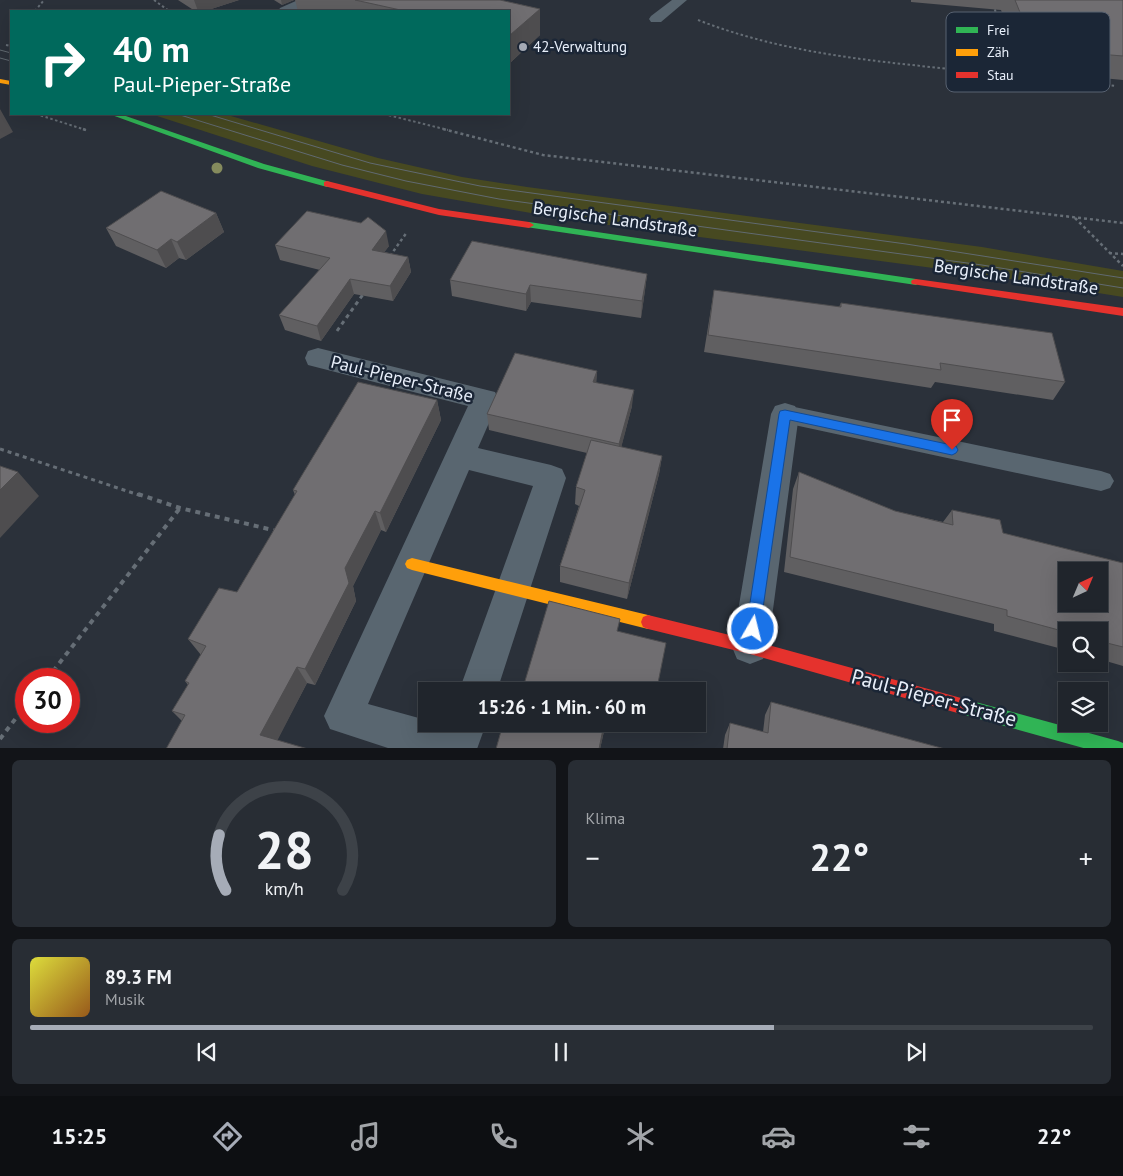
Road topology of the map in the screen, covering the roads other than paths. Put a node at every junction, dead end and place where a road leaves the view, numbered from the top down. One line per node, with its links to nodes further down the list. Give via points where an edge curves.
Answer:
1 (309, 0): 3 (lane)
2 (677, 3): 4 (lane)
3 (287, 10)
4 (656, 20)
5 (116, 115): 6 (main road, Bergische Landstraße, via 261,166 439,212)
6 (1123, 312)
7 (318, 358): 9 (street, Paul-Pieper-Straße, via 485,400)
8 (785, 414): 10 (lane); 13 (street)
9 (460, 456): 11 (street, Paul-Pieper-Straße); 12 (street, via 551,478)
10 (1100, 481)
11 (412, 564): 12 (main road, Paul-Pieper-Straße); 15 (street, Paul-Pieper-Straße, via 343,716 458,748)
12 (515, 588): 13 (main road, Paul-Pieper-Straße); 14 (street)
13 (750, 647): 16 (main road, Paul-Pieper-Straße)
14 (481, 682)
15 (464, 732)
16 (1118, 748)

